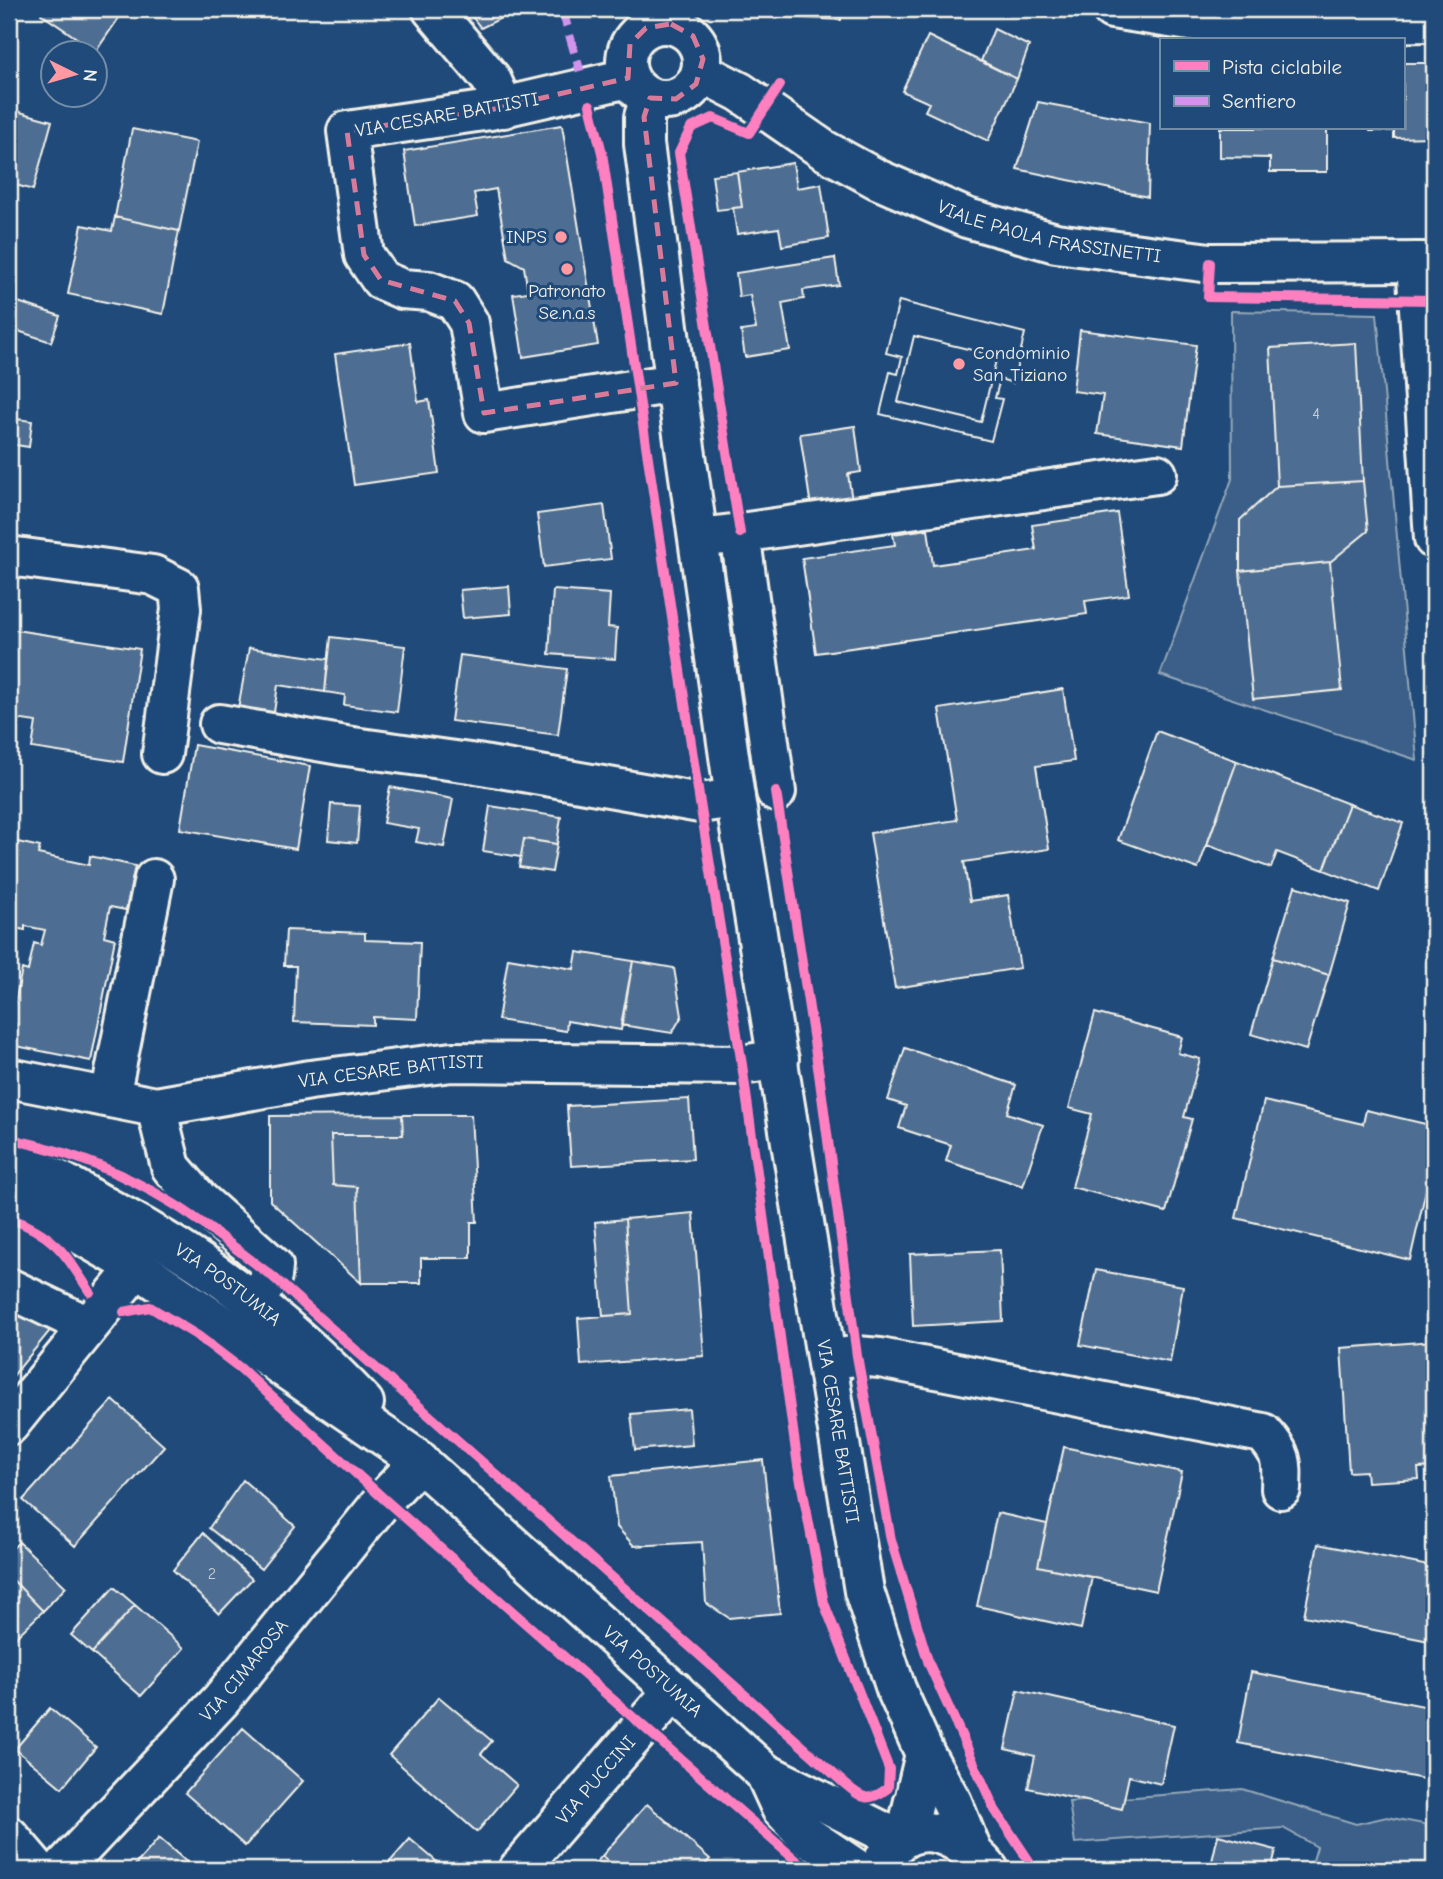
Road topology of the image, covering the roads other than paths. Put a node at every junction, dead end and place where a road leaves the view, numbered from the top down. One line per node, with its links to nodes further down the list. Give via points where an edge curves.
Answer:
1 (432, 9): 7 (street, via 491,79)
2 (1112, 9): 4 (street, via 1215,25)
3 (638, 18): 5 (street, VIA CESARE BATTISTI, via 671,24 693,36 703,59); 6 (street, VIA CESARE BATTISTI, via 625,66)
4 (1434, 22)
5 (701, 72): 6 (street, VIA CESARE BATTISTI, via 688,93 676,99 663,101); 8 (street, VIALE PAOLA FRASSINETTI, via 877,179 967,218 1056,243 1210,263)
6 (639, 88): 7 (street, VIA CESARE BATTISTI); 9 (street, VIA CESARE BATTISTI)
7 (504, 108): 9 (street, VIA CESARE BATTISTI, via 347,131 363,255 381,281 455,301 469,323 484,413)
8 (1425, 262): 13 (street)
9 (676, 383): 12 (street, VIA CESARE BATTISTI)
10 (1157, 474): 11 (street)
11 (740, 533): 12 (street); 17 (street)
12 (699, 539): 18 (street, VIA CESARE BATTISTI)
13 (1434, 539)
14 (9, 556): 16 (street, via 153,575 179,589 181,608)
15 (219, 724): 18 (street, via 699,803)
16 (162, 754)
17 (776, 792)
18 (735, 798): 20 (street, VIA CESARE BATTISTI)
19 (154, 879): 22 (street)
20 (779, 1059): 23 (street, VIA CESARE BATTISTI, via 742,1065 452,1062 310,1080); 30 (street, VIA CESARE BATTISTI)
21 (9, 1078): 22 (street, VIA CESARE BATTISTI)
22 (110, 1097): 23 (street, VIA CESARE BATTISTI)
23 (156, 1107): 28 (street, via 171,1167 200,1201 273,1266 272,1276)
24 (9, 1162): 28 (street, VIA POSTUMIA, via 46,1174 136,1223)
25 (9, 1199): 26 (street, VIA POSTUMIA, via 38,1210)
26 (137, 1267): 29 (street); 32 (street, VIA POSTUMIA)
27 (9, 1287): 29 (street)
28 (254, 1300): 32 (street, VIA POSTUMIA, via 326,1363)
29 (88, 1326): 31 (street)
30 (827, 1359): 33 (street, via 880,1358 1264,1433 1282,1462); 35 (street, VIA CESARE BATTISTI, via 864,1591 896,1689)
31 (9, 1425)
32 (417, 1459): 34 (street, VIA POSTUMIA); 41 (street, VIA CIMAROSA, via 221,1700)
33 (1281, 1489)
34 (674, 1690): 36 (street, VIA POSTUMIA); 42 (street, VIA PUCCINI)
35 (925, 1755): 38 (street); 39 (street, VIA CESARE BATTISTI)
36 (765, 1773): 38 (street, VIA POSTUMIA); 43 (street, VIA POSTUMIA, via 781,1808 806,1835)
37 (9, 1836): 40 (street)
38 (894, 1848): 39 (street, VIA POSTUMIA, via 932,1832 954,1841)
39 (981, 1863)
40 (38, 1870)
41 (61, 1870)
42 (518, 1870)
43 (858, 1870)

